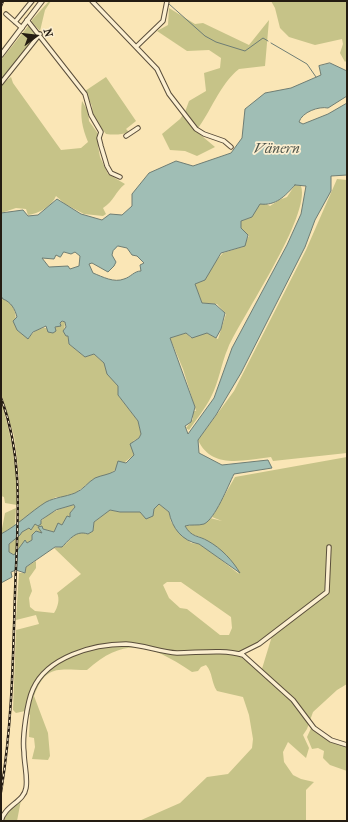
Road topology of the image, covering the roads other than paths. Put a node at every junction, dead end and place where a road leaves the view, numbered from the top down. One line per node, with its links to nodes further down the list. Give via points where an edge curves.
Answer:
1 (32, 1): 7 (street)
2 (42, 1): 6 (street)
3 (92, 1): 10 (street)
4 (167, 1): 10 (street, via 163,21)
5 (6, 14): 7 (street)
6 (28, 20): 8 (street); 9 (street)
7 (15, 22): 8 (street)
8 (22, 28): 11 (street)
9 (40, 34): 12 (street); 16 (street, via 87,97 91,114 101,132 101,146 107,166 111,173)
10 (136, 48): 15 (street, via 159,72 169,94 196,129)
11 (1, 55)
12 (1, 83)
13 (138, 128): 14 (street)
14 (126, 136)
15 (231, 147)
16 (120, 178)
17 (329, 547): 18 (street, via 327,592 259,644)
18 (239, 654): 19 (street, via 250,660 293,700 314,728 331,740); 20 (street, via 170,652 150,647 117,645 74,653 51,666 38,680 30,698 23,749 27,780 25,792 7,808)
19 (347, 745)
20 (1, 821)

